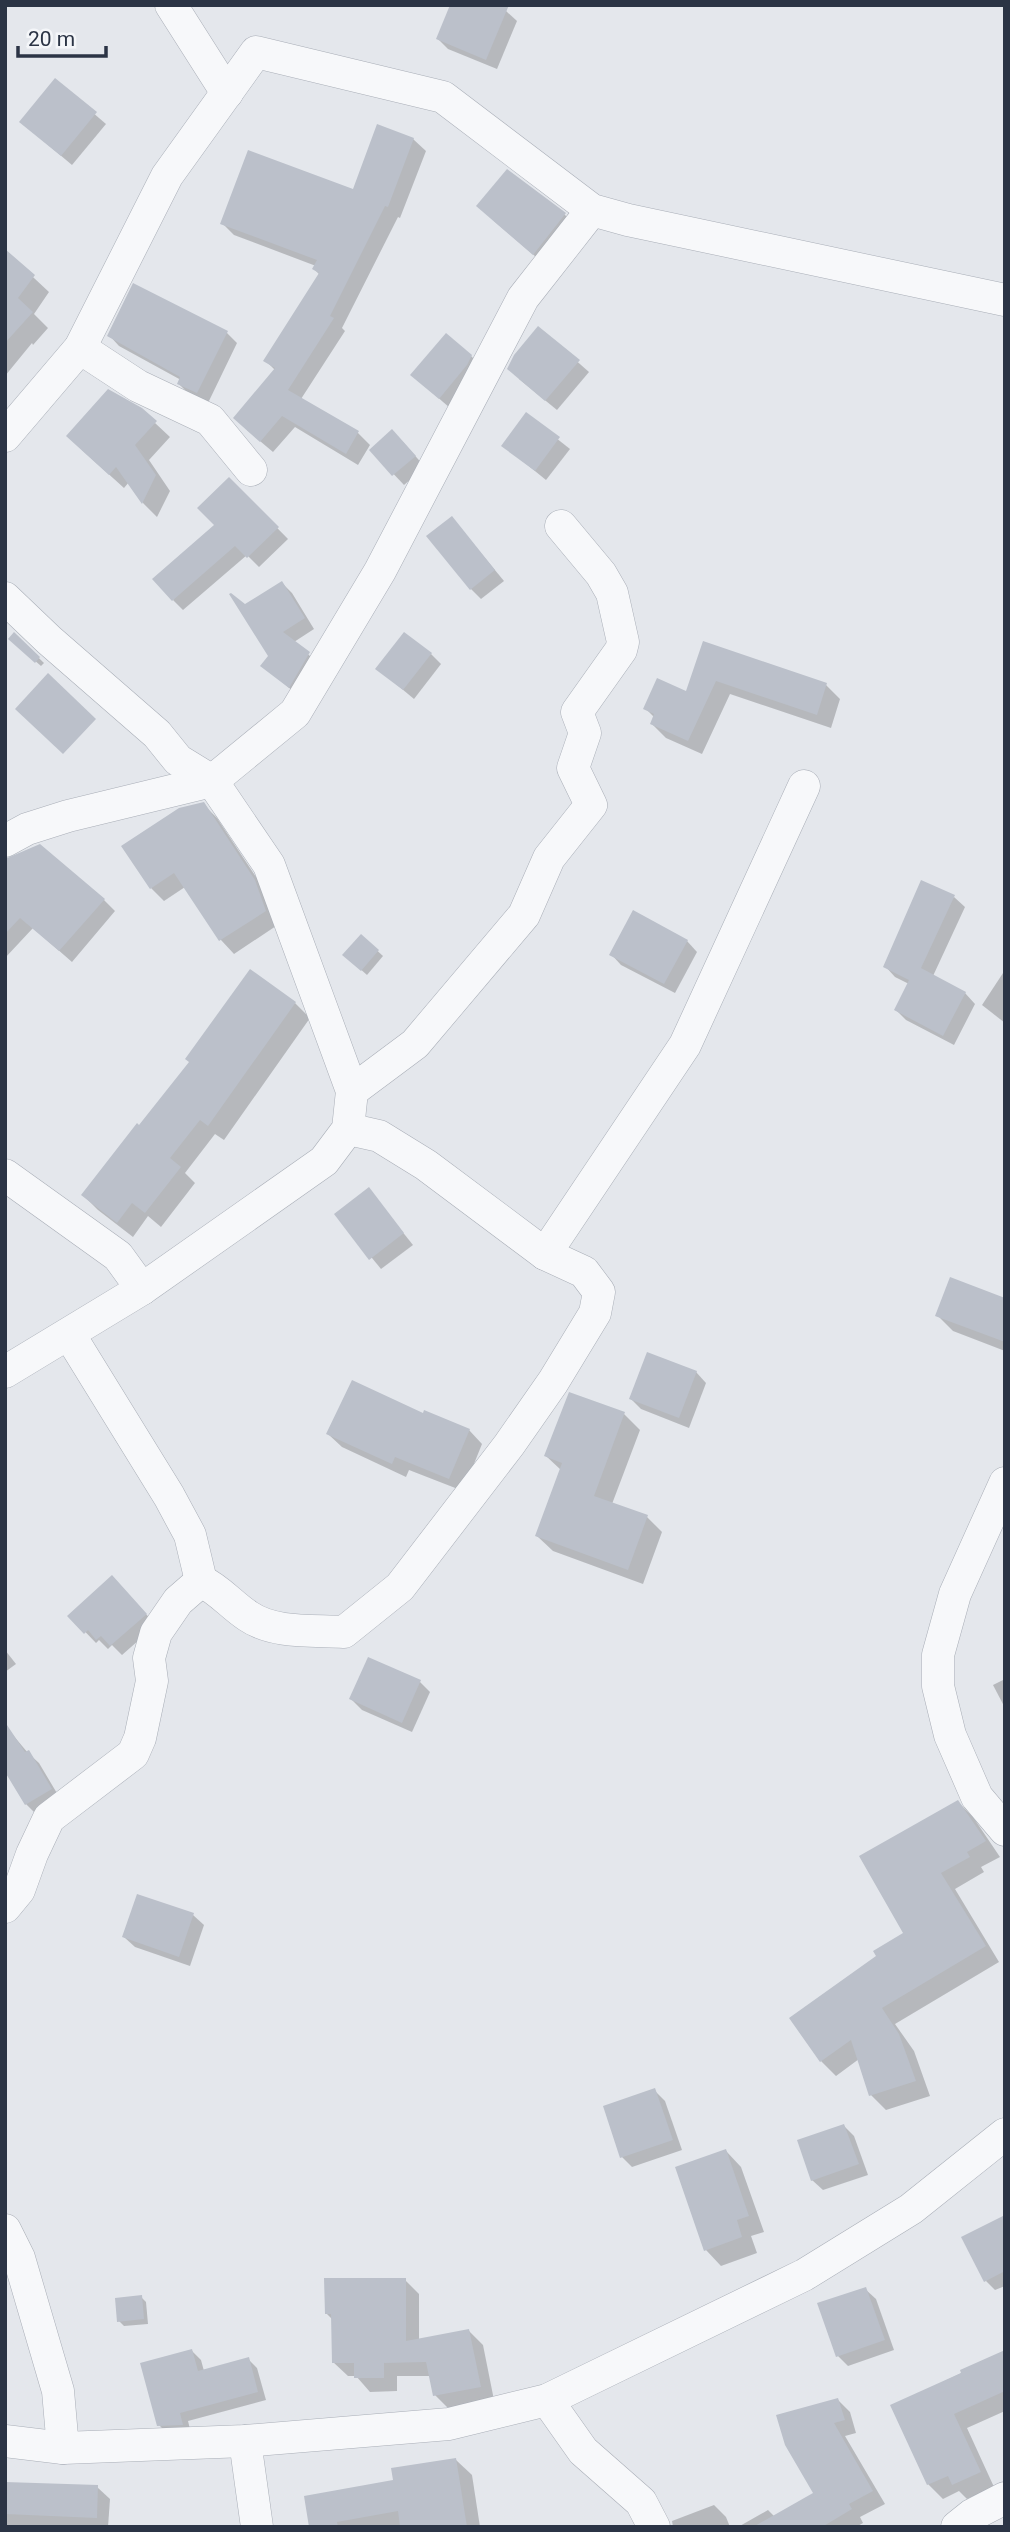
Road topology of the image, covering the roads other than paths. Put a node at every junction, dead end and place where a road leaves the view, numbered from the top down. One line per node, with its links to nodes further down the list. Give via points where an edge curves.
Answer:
1 (171, 5): 2 (street)
2 (227, 93): 3 (street, via 256,51 443,97); 5 (street, via 167,176)
3 (592, 210): 4 (street); 10 (street, via 523,298 380,571 295,713)
4 (1005, 300)
5 (80, 348): 6 (street); 7 (street, via 138,386 210,419)
6 (5, 436)
7 (251, 470)
8 (561, 526): 13 (street, via 612,593 623,642 577,712 585,733 573,768 591,805 549,858 524,915 415,1044)
9 (5, 598): 10 (street, via 157,734 178,760)
10 (212, 781): 12 (street, via 68,816); 13 (street, via 269,865)
11 (804, 786): 16 (street, via 685,1045)
12 (5, 841)
13 (352, 1091): 14 (street)
14 (348, 1129): 16 (street, via 379,1136 426,1165); 17 (street, via 324,1161)
15 (5, 1175): 17 (street, via 118,1256)
16 (545, 1254): 21 (street, via 584,1272 598,1292 595,1313 509,1445 400,1587 344,1632 284,1629 249,1618 216,1588)
17 (142, 1289): 18 (street)
18 (69, 1334): 19 (street); 21 (street, via 190,1535)
19 (5, 1372)
20 (1005, 1483): 22 (street, via 955,1594 938,1655 938,1686 950,1735 977,1797)
21 (201, 1581): 23 (street, via 178,1601 156,1633 149,1658 152,1681 134,1754 49,1818 19,1890)
22 (1005, 1830)
23 (5, 1907)
24 (1005, 2134): 26 (street, via 911,2209 804,2275)
25 (5, 2230): 29 (street, via 19,2258 58,2391)
26 (547, 2400): 28 (street, via 449,2424); 32 (street, via 583,2451 641,2502)
27 (5, 2441): 29 (street)
28 (245, 2441): 29 (street); 31 (street)
29 (63, 2448)
30 (1005, 2498): 33 (street)
31 (257, 2527)
32 (654, 2527)
33 (957, 2527)

